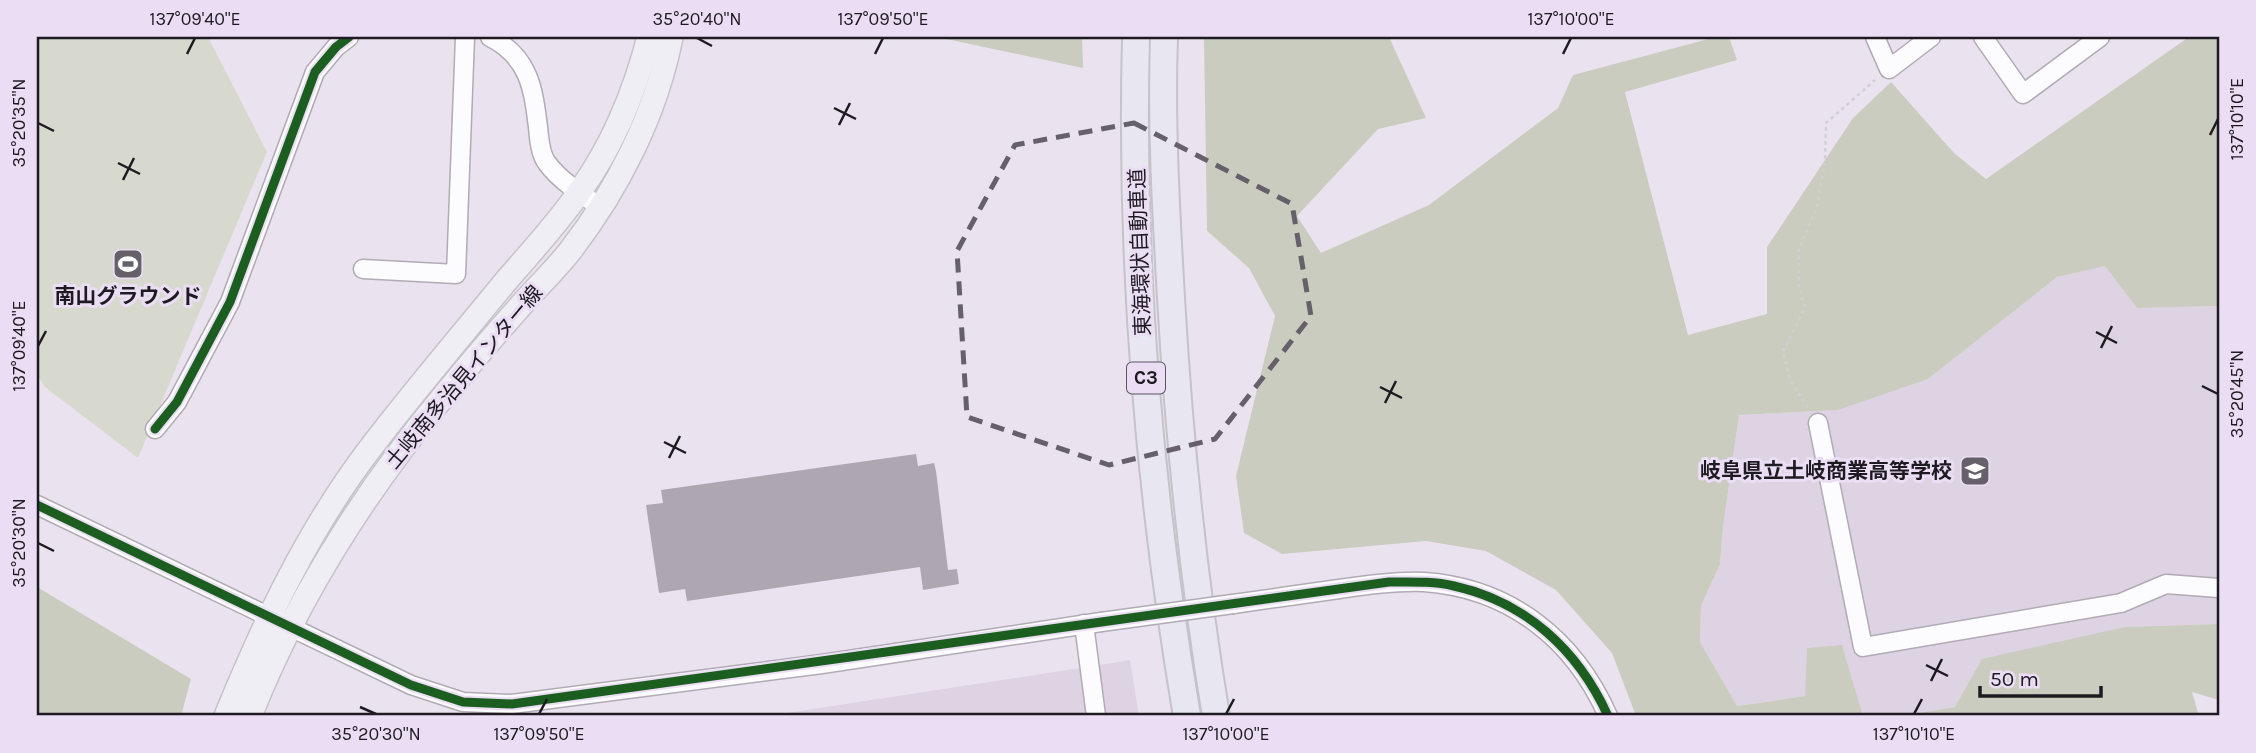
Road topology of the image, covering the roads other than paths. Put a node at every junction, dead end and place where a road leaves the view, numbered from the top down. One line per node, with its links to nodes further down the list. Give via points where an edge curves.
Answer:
1 (349, 37): 16 (street, via 314,72 230,302 177,402)
2 (465, 37): 14 (street, via 456,274)
3 (490, 37): 12 (street, via 515,55 527,72 546,163)
4 (649, 37): 12 (main road, 土岐南多治見インター線, via 618,127)
5 (671, 37): 13 (main road, 土岐南多治見インター線, via 642,128)
6 (1136, 37): 25 (highway, 東海環状自動車道 / C3, via 1136,205 1150,443)
7 (1164, 37): 26 (highway, 東海環状自動車道 / C3, via 1166,210 1179,435)
8 (1875, 37): 9 (street, via 1889,69)
9 (1931, 37)
10 (1983, 37): 11 (street, via 2023,94)
11 (2100, 37)
12 (579, 193): 13 (street); 19 (main road, 土岐南多治見インター線, via 372,446 322,517)
13 (602, 208): 21 (main road, 土岐南多治見インター線, via 388,467 352,519)
14 (363, 269)
15 (1818, 423): 18 (street, via 1863,647 2121,603 2166,584)
16 (155, 429)
17 (37, 505): 19 (street)
18 (2219, 589)
19 (269, 615): 21 (street); 22 (main road, 土岐南多治見インター線)
20 (1092, 623): 21 (street, via 512,704 463,702 411,685); 24 (street); 27 (street, bridge, via 1389,582 1452,586 1484,594 1540,625 1562,645 1597,691)
21 (291, 626): 23 (main road, 土岐南多治見インター線)
22 (226, 716)
23 (250, 716)
24 (1096, 716)
25 (1187, 716)
26 (1216, 716)
27 (1608, 716)

